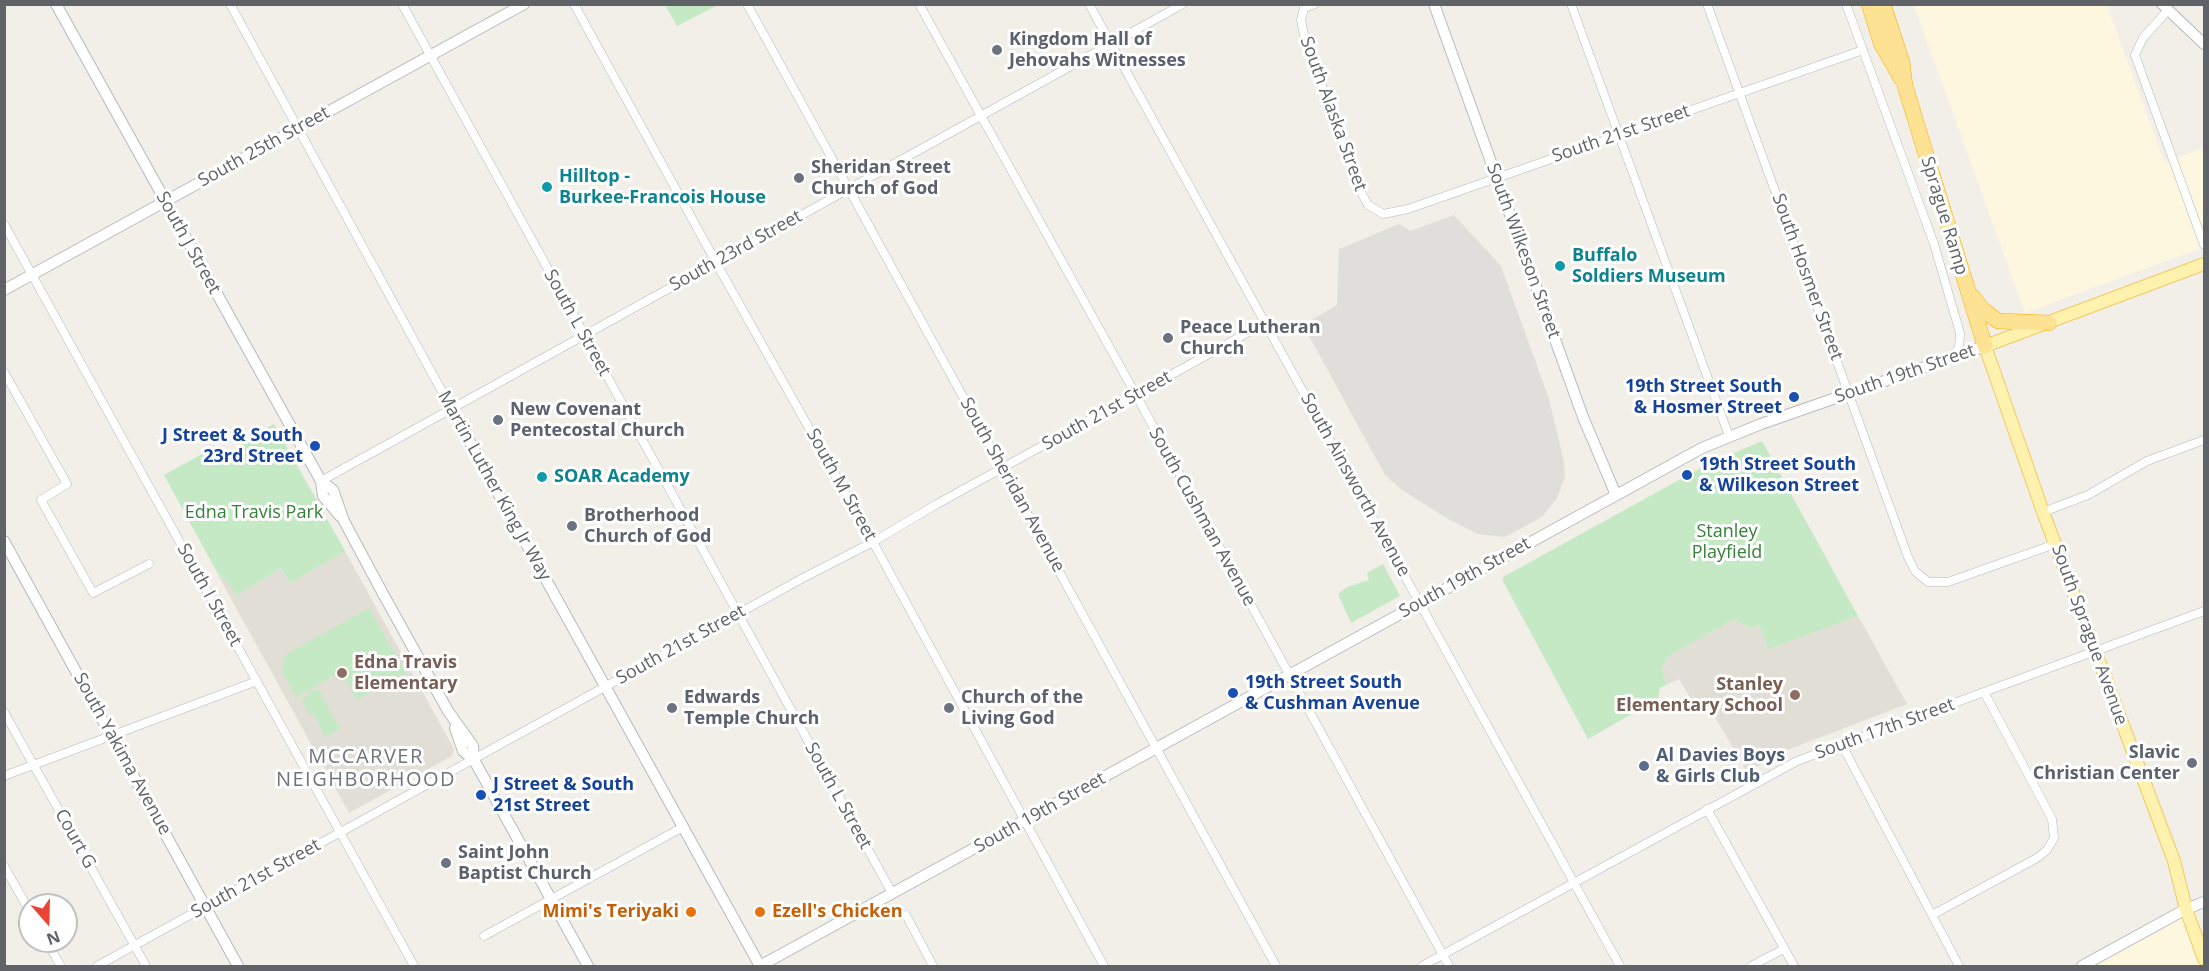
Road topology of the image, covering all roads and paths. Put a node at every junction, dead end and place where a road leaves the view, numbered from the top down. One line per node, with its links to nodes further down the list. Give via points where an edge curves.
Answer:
1 (56, 4): 30 (street, South J Street)
2 (230, 4): 26 (street, Martin Luther King Jr Way)
3 (402, 4): 22 (street, South L Street)
4 (524, 4): 22 (street, South 25th Street)
5 (574, 4): 34 (street, South M Street)
6 (747, 4): 29 (street, South Sheridan Avenue)
7 (919, 4): 25 (street, South Cushman Avenue)
8 (1089, 4): 20 (street, South Ainsworth Avenue)
9 (1183, 4): 20 (street, South 23rd Street)
10 (1315, 4): 17 (street)
11 (1434, 4): 28 (street, South Wilkeson Street)
12 (1571, 4): 27 (street)
13 (1707, 4): 24 (street, South Hosmer Street)
14 (1846, 4): 21 (street)
15 (1869, 4): 23 (highway, Sprague Ramp, via 1881,43)
16 (1883, 4): 23 (highway, Sprague Ramp, via 1902,62)
17 (1300, 6): 31 (street, South Alaska Street, via 1304,34 1358,186 1368,206)
18 (2165, 8): 19 (street); 33 (street, via 2135,55)
19 (2205, 44)
20 (1111, 45): 25 (street, South 23rd Street); 39 (street, South Ainsworth Avenue)
21 (1863, 50): 24 (street, South 21st Street); 43 (street, via 1934,244 1960,333 1959,348)
22 (430, 56): 26 (street, South 25th Street); 41 (street, South L Street)
23 (1905, 86): 37 (highway, Sprague Ramp)
24 (1739, 93): 27 (street, South 21st Street); 45 (street, South Hosmer Street)
25 (981, 117): 29 (street, South 23rd Street); 46 (street, South Cushman Avenue)
26 (298, 129): 30 (street, South 25th Street); 47 (street, Martin Luther King Jr Way)
27 (1618, 135): 28 (street, South 21st Street); 48 (street)
28 (1496, 178): 31 (street, South 21st Street, via 1408,209); 52 (street, South Wilkeson Street, via 1583,417)
29 (848, 190): 34 (street, South 23rd Street); 50 (street, South Sheridan Avenue)
30 (166, 202): 36 (street, South 25th Street); 51 (street, South J Street)
31 (1378, 213)
32 (4, 224): 36 (street, South I Street)
33 (2205, 245)
34 (716, 262): 41 (street, South 23rd Street); 55 (street, South M Street)
35 (2205, 264): 40 (main road, South 19th Street)
36 (32, 275): 38 (street, South 25th Street); 63 (street, South I Street)
37 (1966, 287): 40 (highway, via 1983,310 1998,321); 42 (highway, Sprague Ramp)
38 (4, 290)
39 (1265, 323): 46 (street, South 21st Street); 58 (street, South Ainsworth Avenue)
40 (2049, 323): 42 (main road, South 19th Street)
41 (584, 335): 47 (street, South 23rd Street); 60 (street, South L Street)
42 (1984, 346): 43 (street, South 19th Street); 53 (main road, South Sprague Avenue)
43 (1950, 358): 45 (street, South 19th Street)
44 (4, 372): 57 (street, via 67,484 41,500 93,593)
45 (1850, 393): 48 (street, South 19th Street); 56 (street, South Hosmer Street, via 1908,557 1924,579 1948,582)
46 (1136, 395): 50 (street, South 21st Street); 62 (street, South Cushman Avenue)
47 (452, 408): 51 (street, South 23rd Street); 64 (street, Martin Luther King Jr Way)
48 (1729, 436): 52 (street, South 19th Street)
49 (2205, 440): 53 (street, via 2147,461 2088,495)
50 (1003, 468): 55 (street, South 21st Street); 69 (street, South Sheridan Avenue)
51 (321, 481): 70 (street, South J Street, via 333,490 344,521 448,711 473,746)
52 (1616, 495): 58 (street, South 19th Street)
53 (2043, 512): 56 (main road, South Sprague Avenue)
54 (4, 541): 67 (street, South Yakima Avenue)
55 (873, 542): 60 (street, South 21st Street); 74 (street, South M Street)
56 (2055, 544): 61 (main road, South Sprague Avenue)
57 (149, 564)
58 (1419, 603): 62 (street, South 19th Street); 78 (street, South Ainsworth Avenue)
59 (2205, 611): 61 (street, South 17th Street)
60 (738, 614): 64 (street, South 21st Street); 80 (street, South L Street)
61 (2094, 651): 65 (street, South 17th Street); 84 (main road, South Sprague Avenue, via 2174,861)
62 (1289, 675): 69 (street, South 19th Street); 91 (street, South Cushman Avenue)
63 (257, 681): 67 (street); 76 (street, South I Street)
64 (606, 687): 70 (street, South 21st Street); 75 (street, Martin Luther King Jr Way)
65 (1984, 692): 68 (street, South 17th Street); 86 (street, via 2052,819 2054,838 2037,858)
66 (4, 712): 71 (street, Court G)
67 (113, 735): 71 (street); 83 (street, South Yakima Avenue)
68 (1842, 745): 73 (street, South 17th Street, via 1797,761); 86 (street)
69 (1156, 748): 74 (street, South 19th Street); 102 (street, South Sheridan Avenue)
70 (474, 760): 76 (street, South 21st Street); 81 (street, South J Street)
71 (33, 765): 72 (street); 88 (street, Court G)
72 (4, 776)
73 (1707, 809): 78 (street, South 17th Street); 89 (street)
74 (1024, 821): 80 (street, South 19th Street); 101 (street, South M Street)
75 (683, 827): 81 (street); 99 (street, Martin Luther King Jr Way)
76 (340, 833): 83 (street, South 21st Street); 97 (street, South I Street)
77 (4, 866): 79 (street)
78 (1573, 882): 91 (street, South 17th Street); 105 (street, South Ainsworth Avenue)
79 (19, 893)
80 (892, 893): 99 (street, South 19th Street)
81 (551, 899): 87 (street); 98 (street, South J Street)
82 (2205, 902): 84 (street)
83 (205, 907): 88 (street, South 21st Street); 96 (street, South Yakima Avenue)
84 (2186, 909): 92 (main road, South Sprague Avenue); 109 (street)
85 (906, 915): 100 (street)
86 (1932, 915): 108 (street)
87 (484, 936)
88 (135, 946): 94 (street, South 21st Street); 95 (street, Court G)
89 (1784, 949): 106 (street); 107 (street)
90 (53, 953): 93 (street)
91 (1443, 955): 103 (street, South 17th Street); 104 (street, South Cushman Avenue)
92 (2205, 959)
93 (61, 966)
94 (97, 966)
95 (146, 966)
96 (238, 966)
97 (414, 966)
98 (588, 966)
99 (760, 966)
100 (933, 966)
101 (1104, 966)
102 (1276, 966)
103 (1422, 966)
104 (1449, 966)
105 (1620, 966)
106 (1751, 966)
107 (1794, 966)
108 (1959, 966)
109 (2082, 966)

